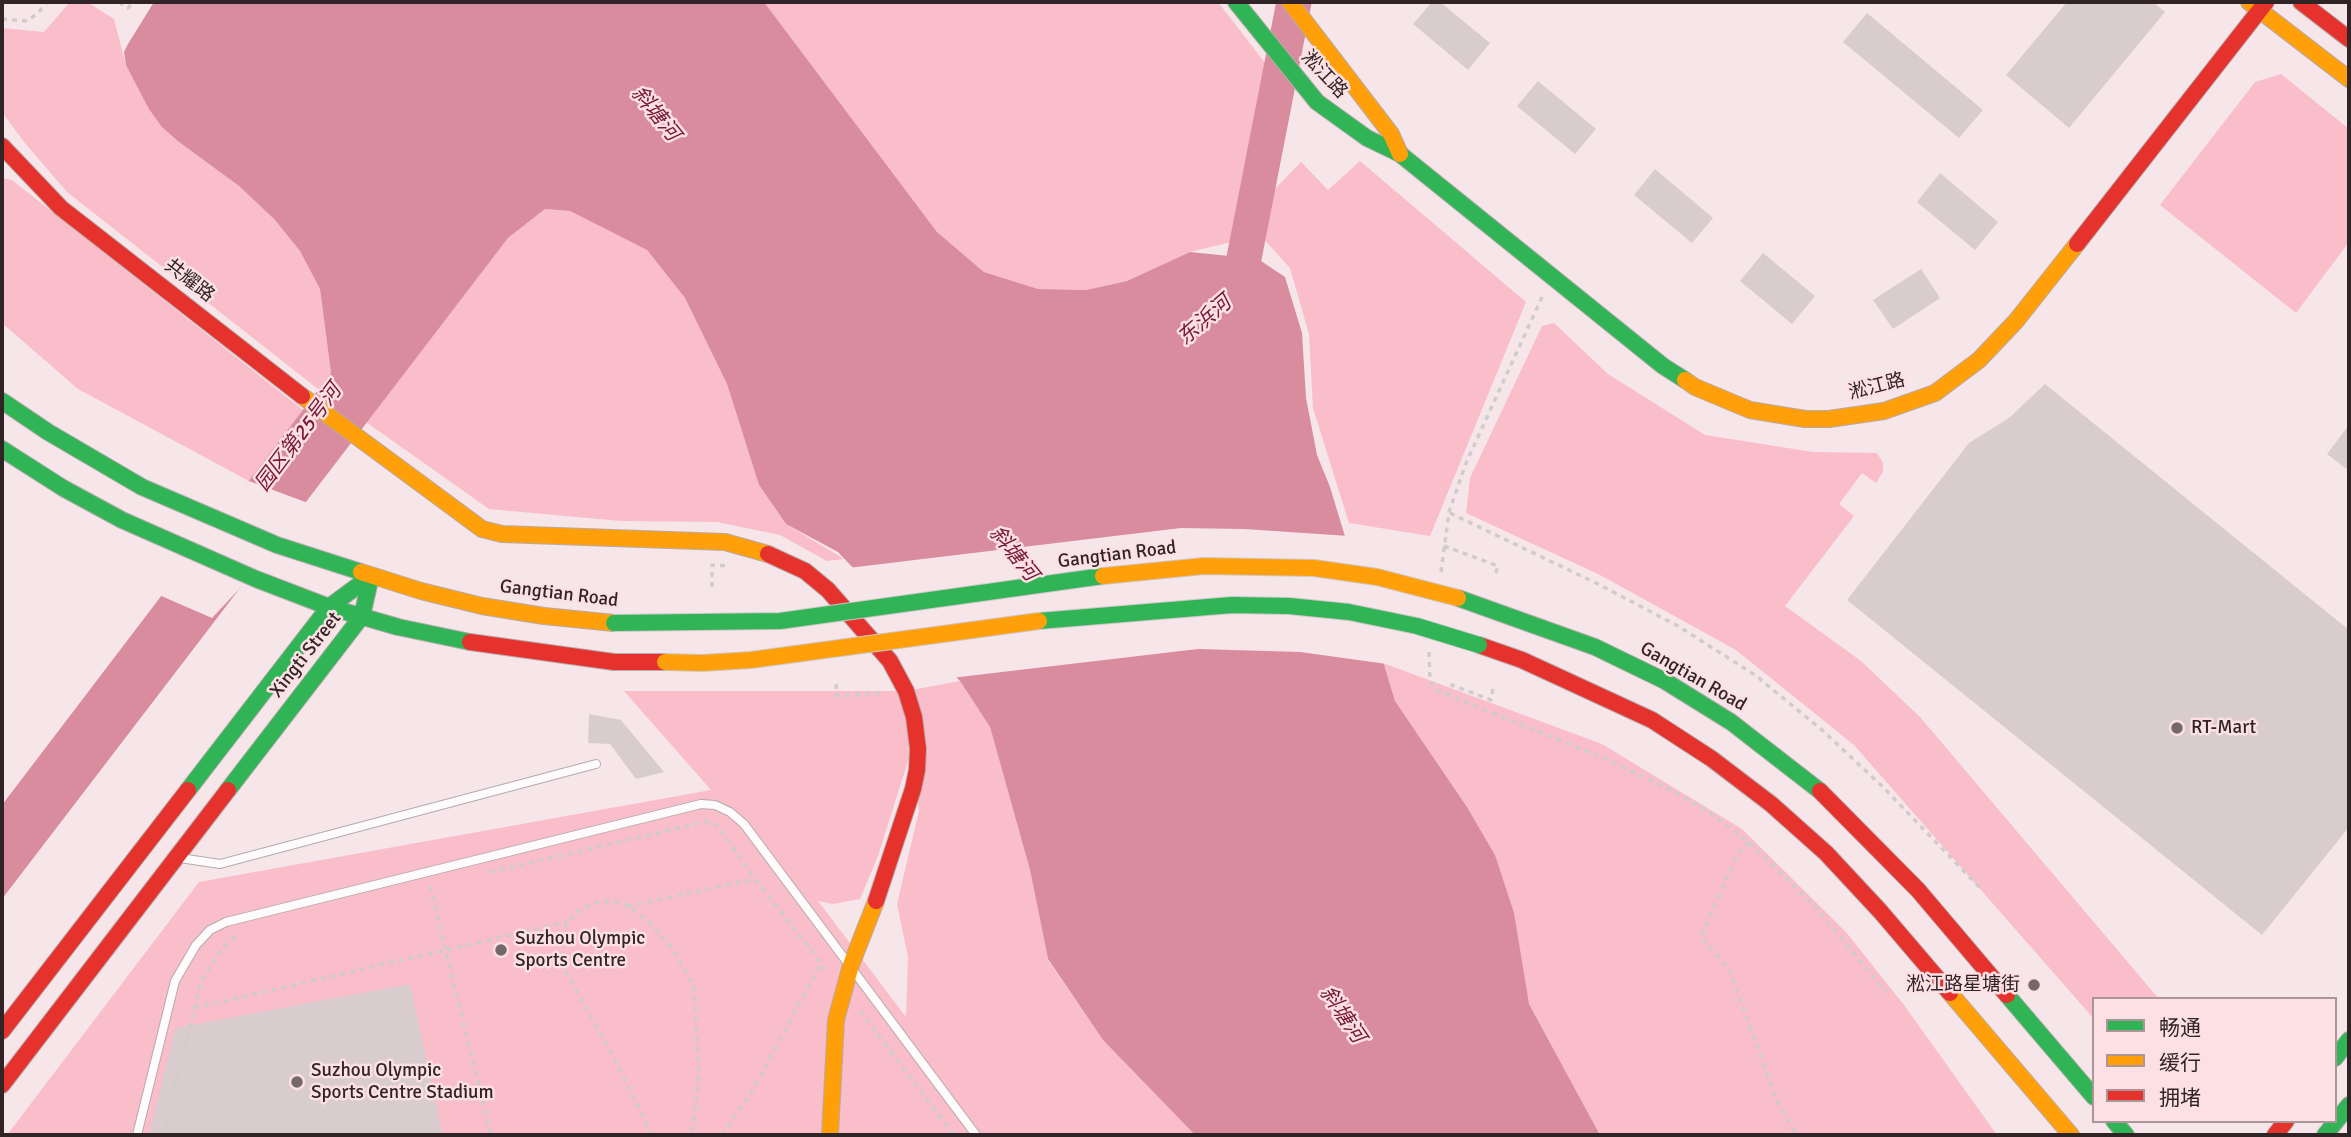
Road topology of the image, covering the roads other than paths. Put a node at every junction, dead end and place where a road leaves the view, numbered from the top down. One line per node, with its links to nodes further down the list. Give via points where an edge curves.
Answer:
1 (1236, 2): 8 (main road, 淞江路, via 1301,84 1338,119)
2 (1290, 2): 8 (main road, 淞江路, via 1391,134)
3 (2301, 2): 5 (main road)
4 (2258, 4): 6 (main road); 8 (main road, 淞江路, via 2016,321 1979,360 1935,393 1884,411 1805,419 1750,410 1695,387)
5 (2349, 39)
6 (2349, 79)
7 (2, 146): 16 (main road, 共耀路, via 61,208 482,529 502,534 725,542 781,558 828,590 890,661 906,691 918,748 914,789)
8 (1400, 154)
9 (2, 401): 11 (main road, Gangtian Road, via 142,487 276,545)
10 (2, 449): 12 (main road, via 122,520)
11 (371, 576): 12 (main road, Xingti Street); 13 (main road, Xingti Street); 21 (main road, Gangtian Road, bridge, via 482,606 614,623 780,621 1204,566 1314,568 1458,598 1595,647 1665,681 1771,751 1865,834)
12 (329, 607): 13 (main road); 17 (main road, Xingti Street)
13 (362, 616): 15 (main road, Xingti Street); 27 (main road, bridge, via 534,653 614,662 702,663 1072,617 1232,605 1349,612 1417,626 1535,665 1652,720 1771,804 1826,853 1880,911)
14 (596, 764): 15 (lane, via 220,864)
15 (177, 857): 20 (main road, Xingti Street)
16 (851, 965): 24 (lane, via 744,824 715,804 701,804 226,922 210,930 175,981); 25 (main road, 共耀路, via 836,1020); 26 (lane)
17 (2, 1031)
18 (2349, 1040): 19 (main road)
19 (2337, 1055)
20 (2, 1084)
21 (2092, 1095)
22 (2349, 1105): 23 (main road)
23 (2337, 1120)
24 (138, 1135)
25 (830, 1135)
26 (976, 1135)
27 (2071, 1135)

